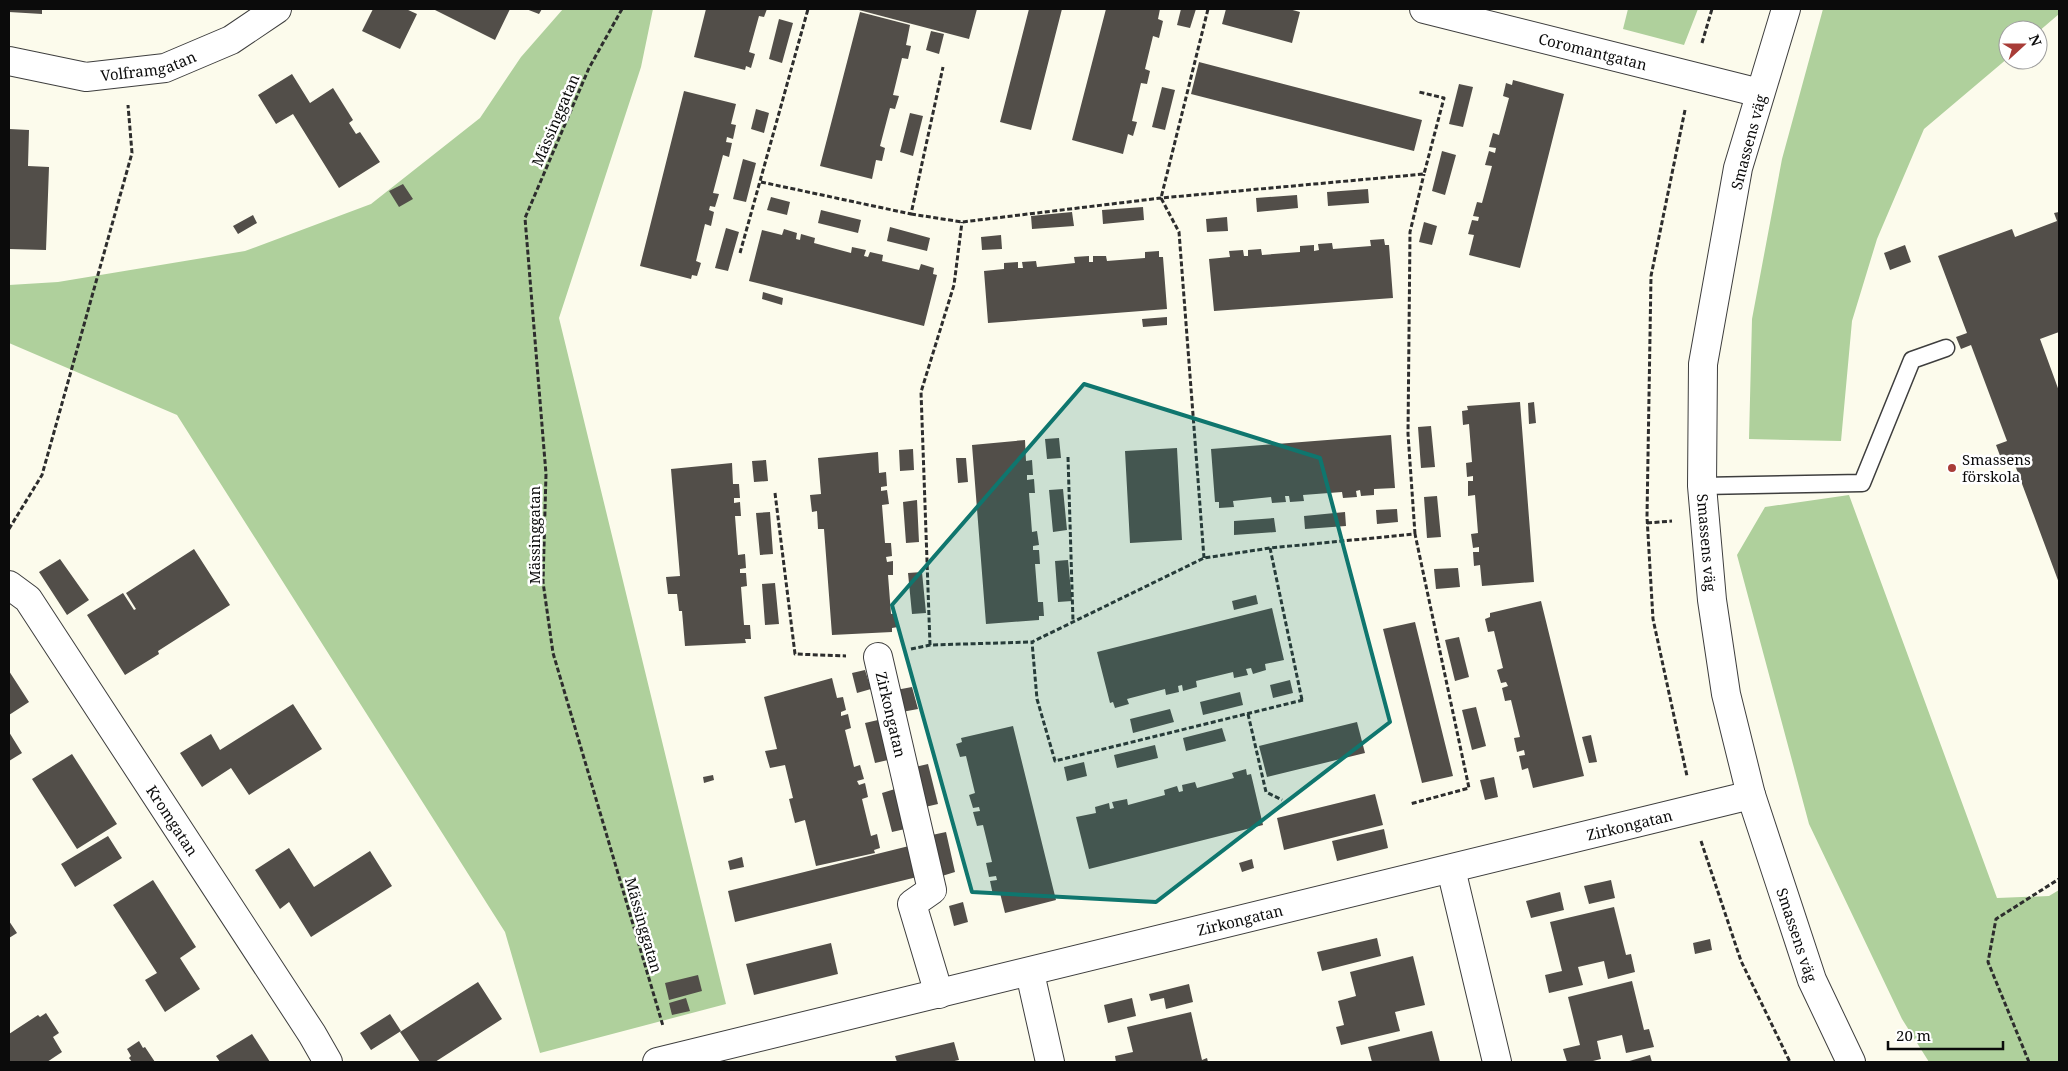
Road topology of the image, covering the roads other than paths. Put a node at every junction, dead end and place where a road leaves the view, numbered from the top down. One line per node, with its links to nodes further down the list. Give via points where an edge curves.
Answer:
1 (277, 9): 4 (street, Volframgatan, via 223,44 165,68 86,77)
2 (1424, 9): 5 (street, Coromantgatan)
3 (1786, 9): 5 (street, Smassens väg)
4 (9, 61)
5 (1760, 93): 7 (street, Smassens väg, via 1738,168 1703,364)
6 (1946, 348): 7 (lane, via 1912,360 1862,483)
7 (1702, 486): 10 (street, Smassens väg, via 1712,600 1726,694)
8 (9, 585): 15 (street, Kromgatan, via 28,599)
9 (878, 657): 13 (street, Zirkongatan, via 932,890 912,904)
10 (1750, 795): 11 (street, Zirkongatan); 18 (street, Smassens väg, via 1812,980)
11 (1451, 869): 12 (street, Zirkongatan); 17 (street)
12 (1030, 973): 13 (street, Zirkongatan); 16 (street)
13 (939, 994): 14 (street, Zirkongatan)
14 (668, 1059)
15 (328, 1062)
16 (1050, 1062)
17 (1497, 1062)
18 (1851, 1062)

